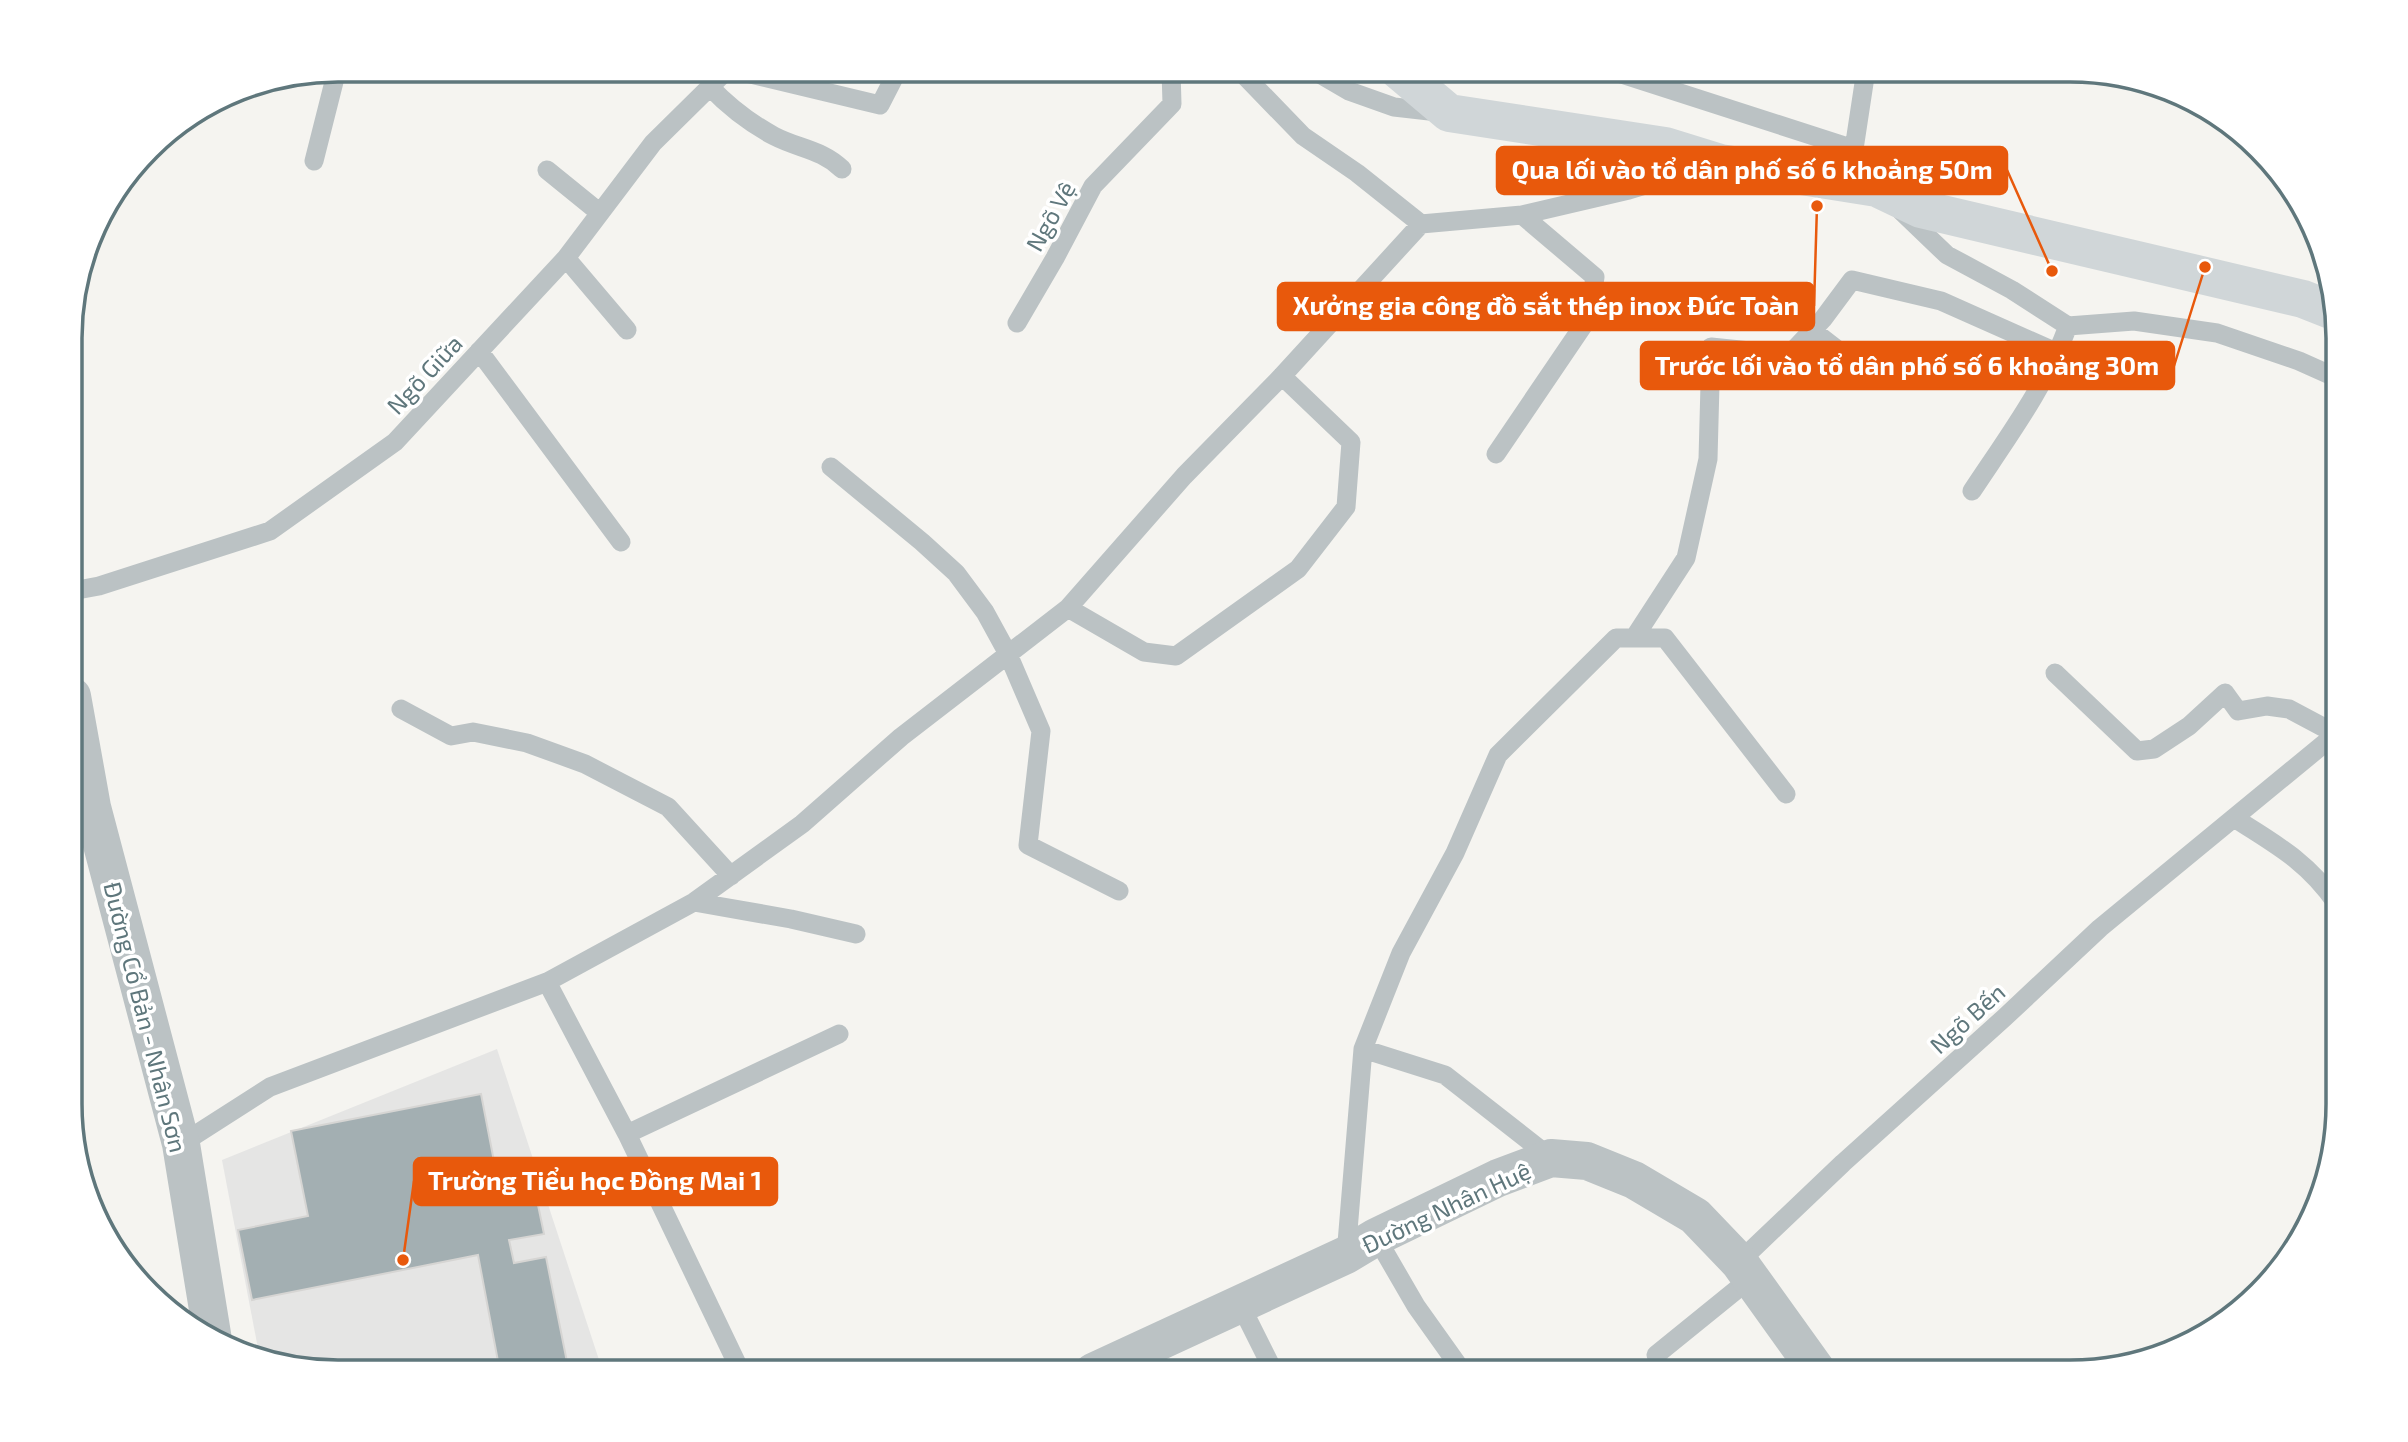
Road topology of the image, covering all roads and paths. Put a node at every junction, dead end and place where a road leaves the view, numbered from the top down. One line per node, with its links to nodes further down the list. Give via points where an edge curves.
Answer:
1 (334, 82): 14 (lane)
2 (715, 82): 11 (lane, Ngõ Giữa)
3 (784, 82): 4 (lane, via 880,105)
4 (892, 82)
5 (1171, 82): 24 (lane, Ngõ Vệ, via 1172,104 1093,186)
6 (1251, 82): 21 (lane, via 1304,136)
7 (1334, 82): 12 (lane, via 1394,107)
8 (1412, 82): 12 (street)
9 (1646, 82): 13 (lane)
10 (1864, 82): 13 (lane)
11 (710, 87): 16 (lane, via 732,110 776,137 830,158); 19 (lane, Ngõ Giữa, via 653,143)
12 (1449, 113): 15 (street, via 1665,146)
13 (1854, 149): 18 (lane)
14 (314, 162)
15 (1720, 163): 18 (street); 20 (lane)
16 (842, 169)
17 (547, 170): 19 (lane)
18 (1877, 188): 23 (street, via 1921,209); 25 (lane, via 1947,255)
19 (600, 213): 22 (lane, Ngõ Giữa)
20 (1522, 215): 21 (lane); 33 (lane, via 1595,277 1589,317)
21 (1421, 224): 32 (lane)
22 (566, 258): 26 (lane); 28 (lane, Ngõ Giữa)
23 (2324, 307)
24 (1017, 323)
25 (2068, 326): 29 (lane); 31 (lane, via 2134,321 2217,333)
26 (627, 330)
27 (1812, 330): 29 (lane, via 1852,280 1941,301); 30 (lane); 39 (lane, via 1789,355 1711,347 1708,459 1686,558)
28 (479, 351): 36 (lane); 37 (lane, Ngõ Giữa, via 395,442 270,531)
29 (2058, 353): 35 (lane)
30 (1866, 371)
31 (2326, 373)
32 (1282, 376): 38 (lane, via 1184,476); 38 (lane, via 1352,442 1346,507 1298,569 1176,656 1144,652)
33 (1496, 454)
34 (831, 467): 40 (lane, via 956,573)
35 (1972, 491)
36 (621, 542)
37 (82, 589)
38 (1068, 608): 40 (lane)
39 (1634, 638): 46 (lane, via 1665,638); 55 (lane, via 1616,638 1498,755 1455,853 1401,953)
40 (1008, 654): 48 (lane, via 901,737 802,824); 50 (lane, via 1041,731 1028,845)
41 (2055, 673): 43 (lane, via 2137,751 2154,749 2189,726 2225,693 2238,710 2289,709)
42 (401, 709): 48 (lane, via 452,736 473,732 527,743 585,764 668,807)
43 (2326, 728)
44 (2326, 742): 47 (lane, Ngõ Bến)
45 (82, 752): 57 (street, Đường Cổ Bản - Nhân Sơn, via 92,807)
46 (1786, 794)
47 (2234, 818): 49 (lane, via 2291,854); 60 (lane, Ngõ Bến, via 2100,928 1843,1163)
48 (731, 876): 51 (lane)
49 (2326, 888)
50 (1119, 891)
51 (694, 902): 52 (lane); 53 (lane)
52 (856, 934)
53 (547, 982): 56 (lane); 57 (lane, via 271,1087)
54 (839, 1034): 56 (lane)
55 (1363, 1049): 58 (lane, via 1445,1075); 59 (lane)
56 (627, 1134): 64 (lane)
57 (181, 1144): 62 (street, Đường Cổ Bản - Nhân Sơn)
58 (1551, 1158): 59 (street, Đường Nhân Huệ, via 1498,1178); 60 (street, Đường Nhân Huệ, via 1587,1161 1634,1180 1695,1216)
59 (1361, 1246): 61 (street, Đường Nhân Huệ); 67 (lane, via 1416,1306)
60 (1745, 1270): 63 (lane, Ngõ Bến); 68 (street, Đường Nhân Huệ)
61 (1240, 1304): 65 (street, Đường Nhân Huệ); 66 (lane)
62 (211, 1326)
63 (1656, 1354)
64 (735, 1360)
65 (1127, 1360)
66 (1268, 1360)
67 (1454, 1360)
68 (1810, 1360)

